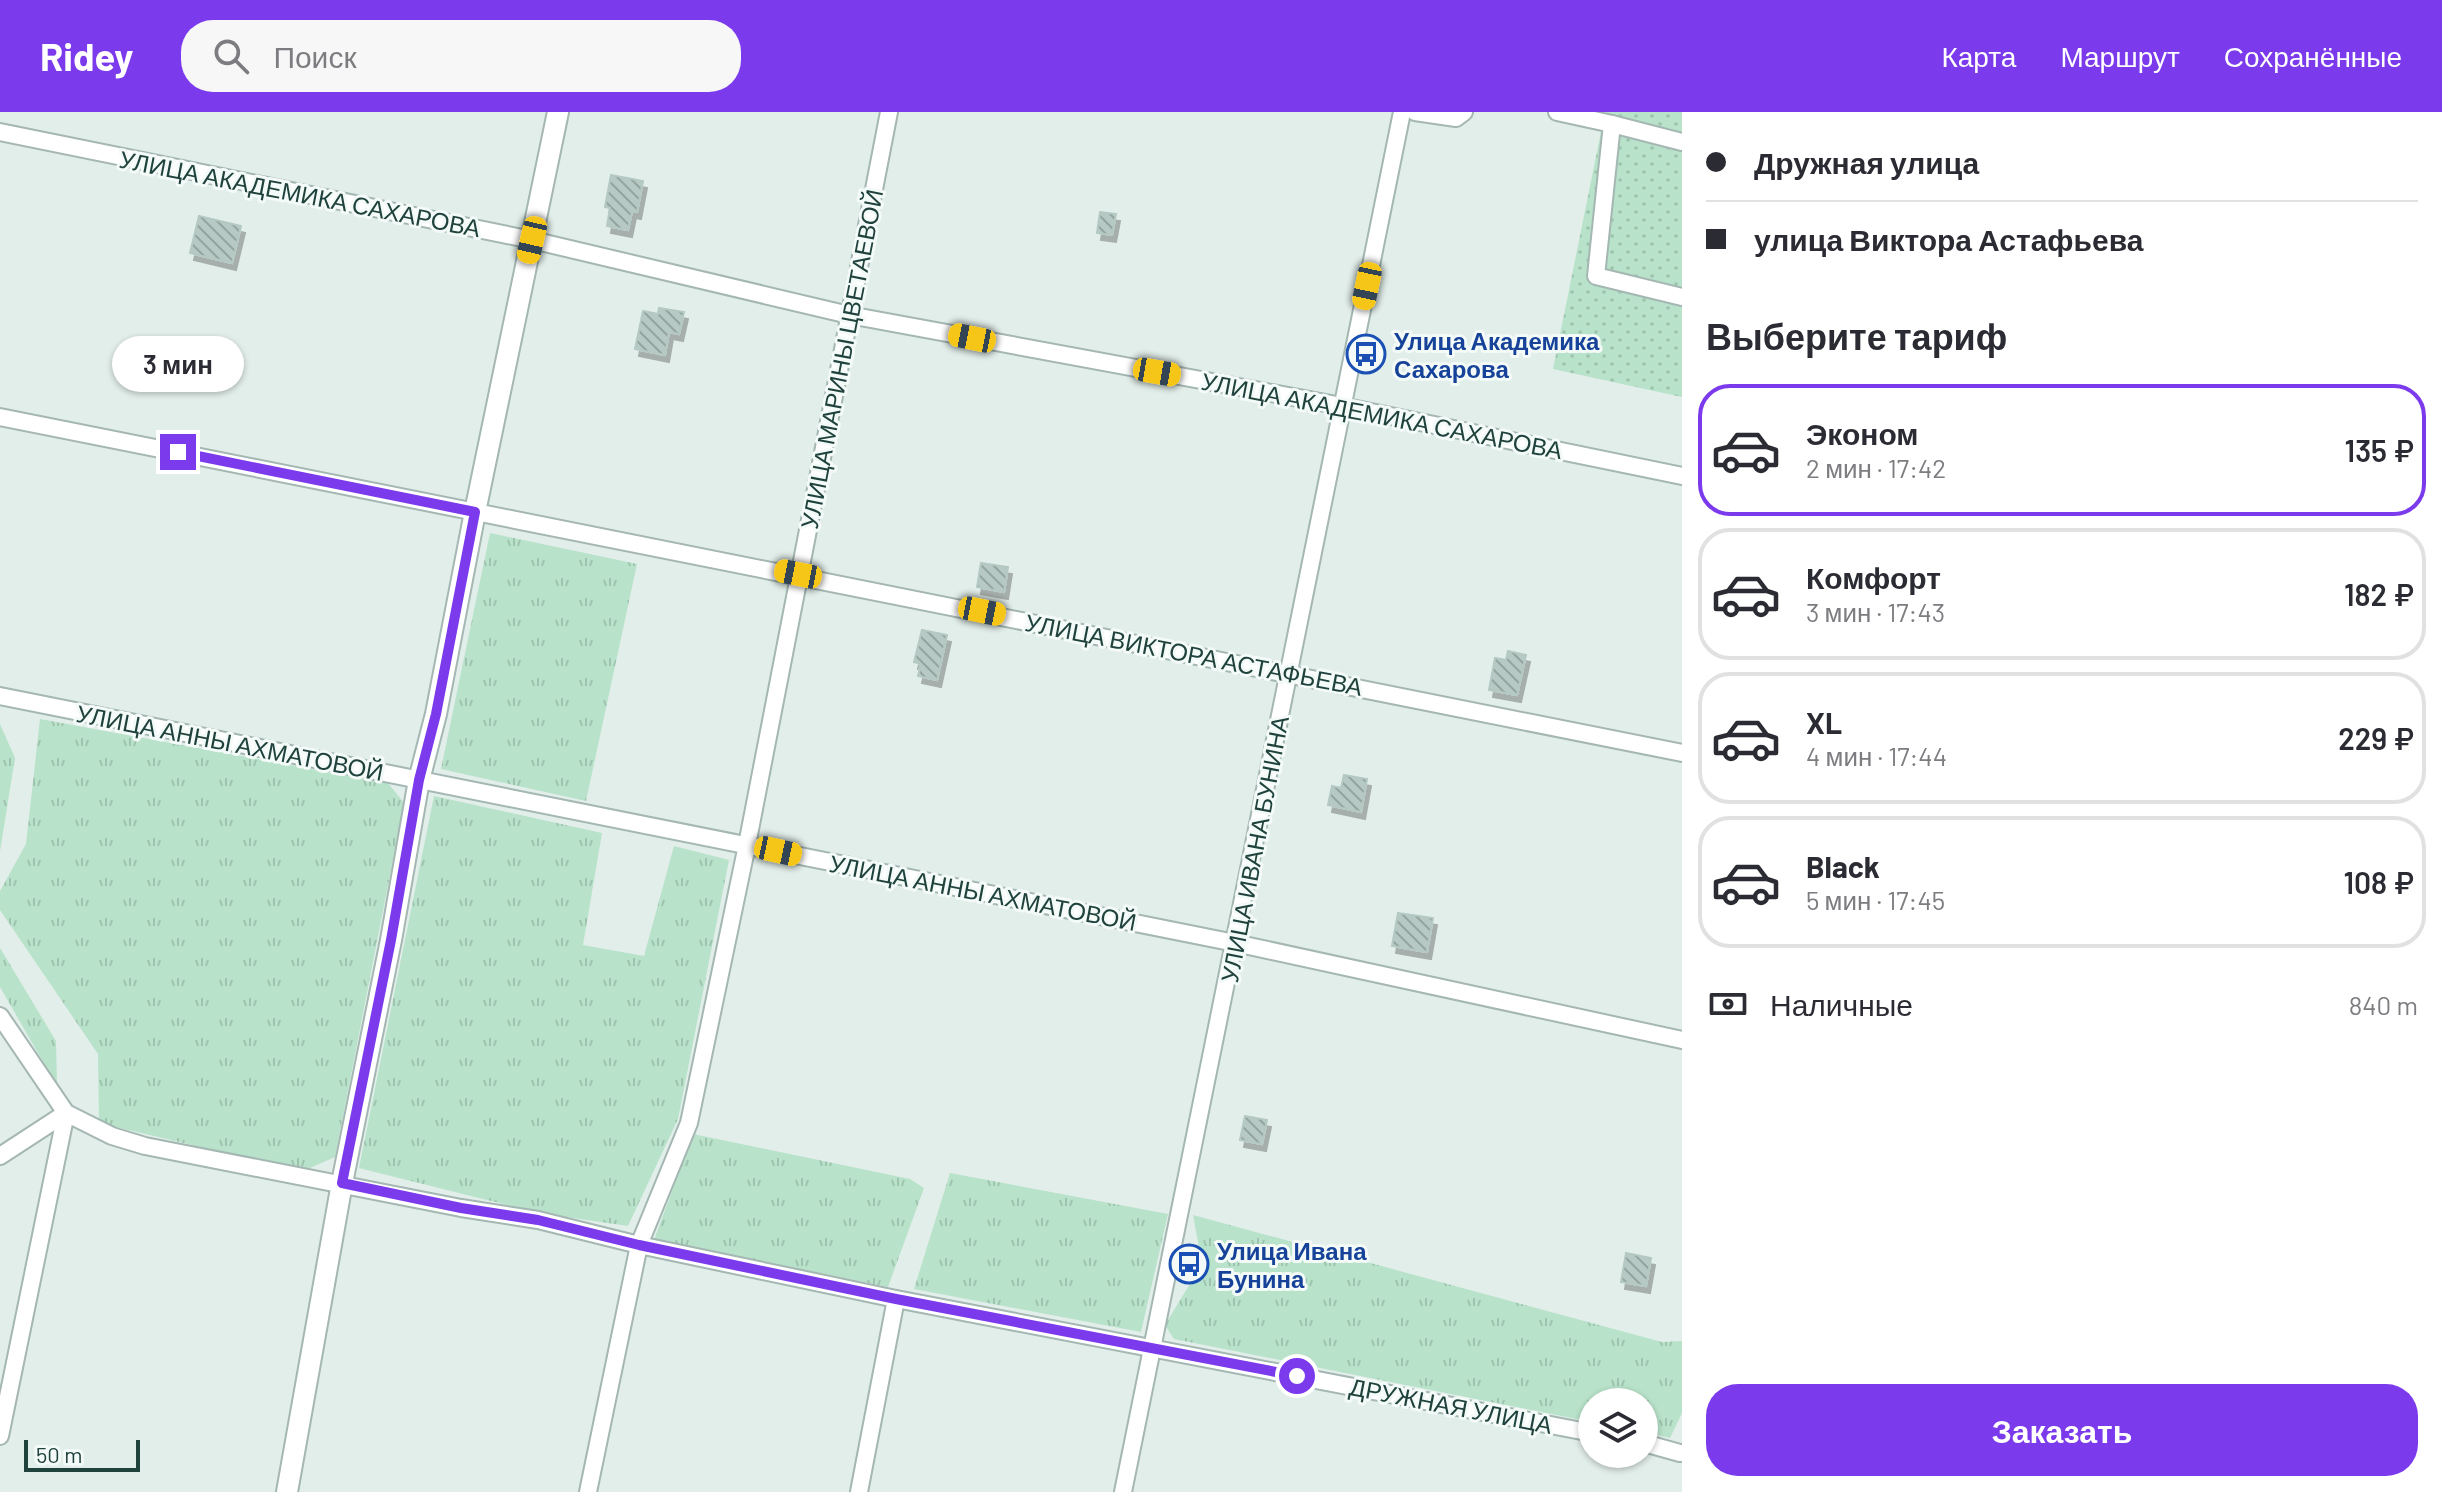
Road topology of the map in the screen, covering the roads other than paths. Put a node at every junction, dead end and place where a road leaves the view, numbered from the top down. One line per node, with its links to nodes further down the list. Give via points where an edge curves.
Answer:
1 (558, 112): 10 (street)
2 (889, 112): 12 (street, УЛИЦА МАРИНЫ ЦВЕТАЕВОЙ)
3 (1402, 112): 13 (street, УЛИЦА ИВАНА БУНИНА)
4 (1415, 112): 5 (street, via 1456,118)
5 (1464, 112)
6 (1557, 112): 7 (street)
7 (1612, 124): 9 (street); 11 (street, via 1596,276)
8 (0, 132): 10 (street, УЛИЦА АКАДЕМИКА САХАРОВА)
9 (1682, 142)
10 (532, 240): 12 (street, УЛИЦА АКАДЕМИКА САХАРОВА); 16 (street)
11 (1682, 297)
12 (849, 315): 13 (street, УЛИЦА АКАДЕМИКА САХАРОВА); 17 (street, УЛИЦА МАРИНЫ ЦВЕТАЕВОЙ)
13 (1342, 406): 15 (street, УЛИЦА АКАДЕМИКА САХАРОВА); 18 (street, УЛИЦА ИВАНА БУНИНА)
14 (0, 417): 16 (street, УЛИЦА ВИКТОРА АСТАФЬЕВА)
15 (1682, 476)
16 (475, 512): 17 (street, УЛИЦА ВИКТОРА АСТАФЬЕВА); 21 (street)
17 (798, 574): 18 (street, УЛИЦА ВИКТОРА АСТАФЬЕВА); 22 (street, УЛИЦА МАРИНЫ ЦВЕТАЕВОЙ)
18 (1289, 674): 20 (street, УЛИЦА ВИКТОРА АСТАФЬЕВА); 23 (street, УЛИЦА ИВАНА БУНИНА)
19 (0, 696): 21 (street, УЛИЦА АННЫ АХМАТОВОЙ)
20 (1682, 753)
21 (419, 780): 22 (street, УЛИЦА АННЫ АХМАТОВОЙ); 28 (street)
22 (747, 845): 23 (street, УЛИЦА АННЫ АХМАТОВОЙ); 29 (street, УЛИЦА МАРИНЫ ЦВЕТАЕВОЙ, via 689,1123)
23 (1235, 943): 25 (street, УЛИЦА АННЫ АХМАТОВОЙ); 31 (street, УЛИЦА ИВАНА БУНИНА)
24 (0, 1016): 26 (street, ДРУЖНАЯ УЛИЦА)
25 (1682, 1040)
26 (66, 1113): 27 (street); 28 (street, ДРУЖНАЯ УЛИЦА, via 145,1146); 33 (street)
27 (0, 1156)
28 (342, 1183): 29 (street, ДРУЖНАЯ УЛИЦА); 36 (street)
29 (639, 1245): 30 (street, ДРУЖНАЯ УЛИЦА); 37 (street, УЛИЦА МАРИНЫ ЦВЕТАЕВОЙ)
30 (896, 1299): 31 (street, ДРУЖНАЯ УЛИЦА); 38 (street)
31 (1151, 1348): 32 (street, ДРУЖНАЯ УЛИЦА); 39 (street, УЛИЦА ИВАНА БУНИНА)
32 (1578, 1430)
33 (0, 1436)
34 (1658, 1447): 35 (street)
35 (1680, 1453)
36 (287, 1492)
37 (588, 1492)
38 (859, 1492)
39 (1123, 1492)

